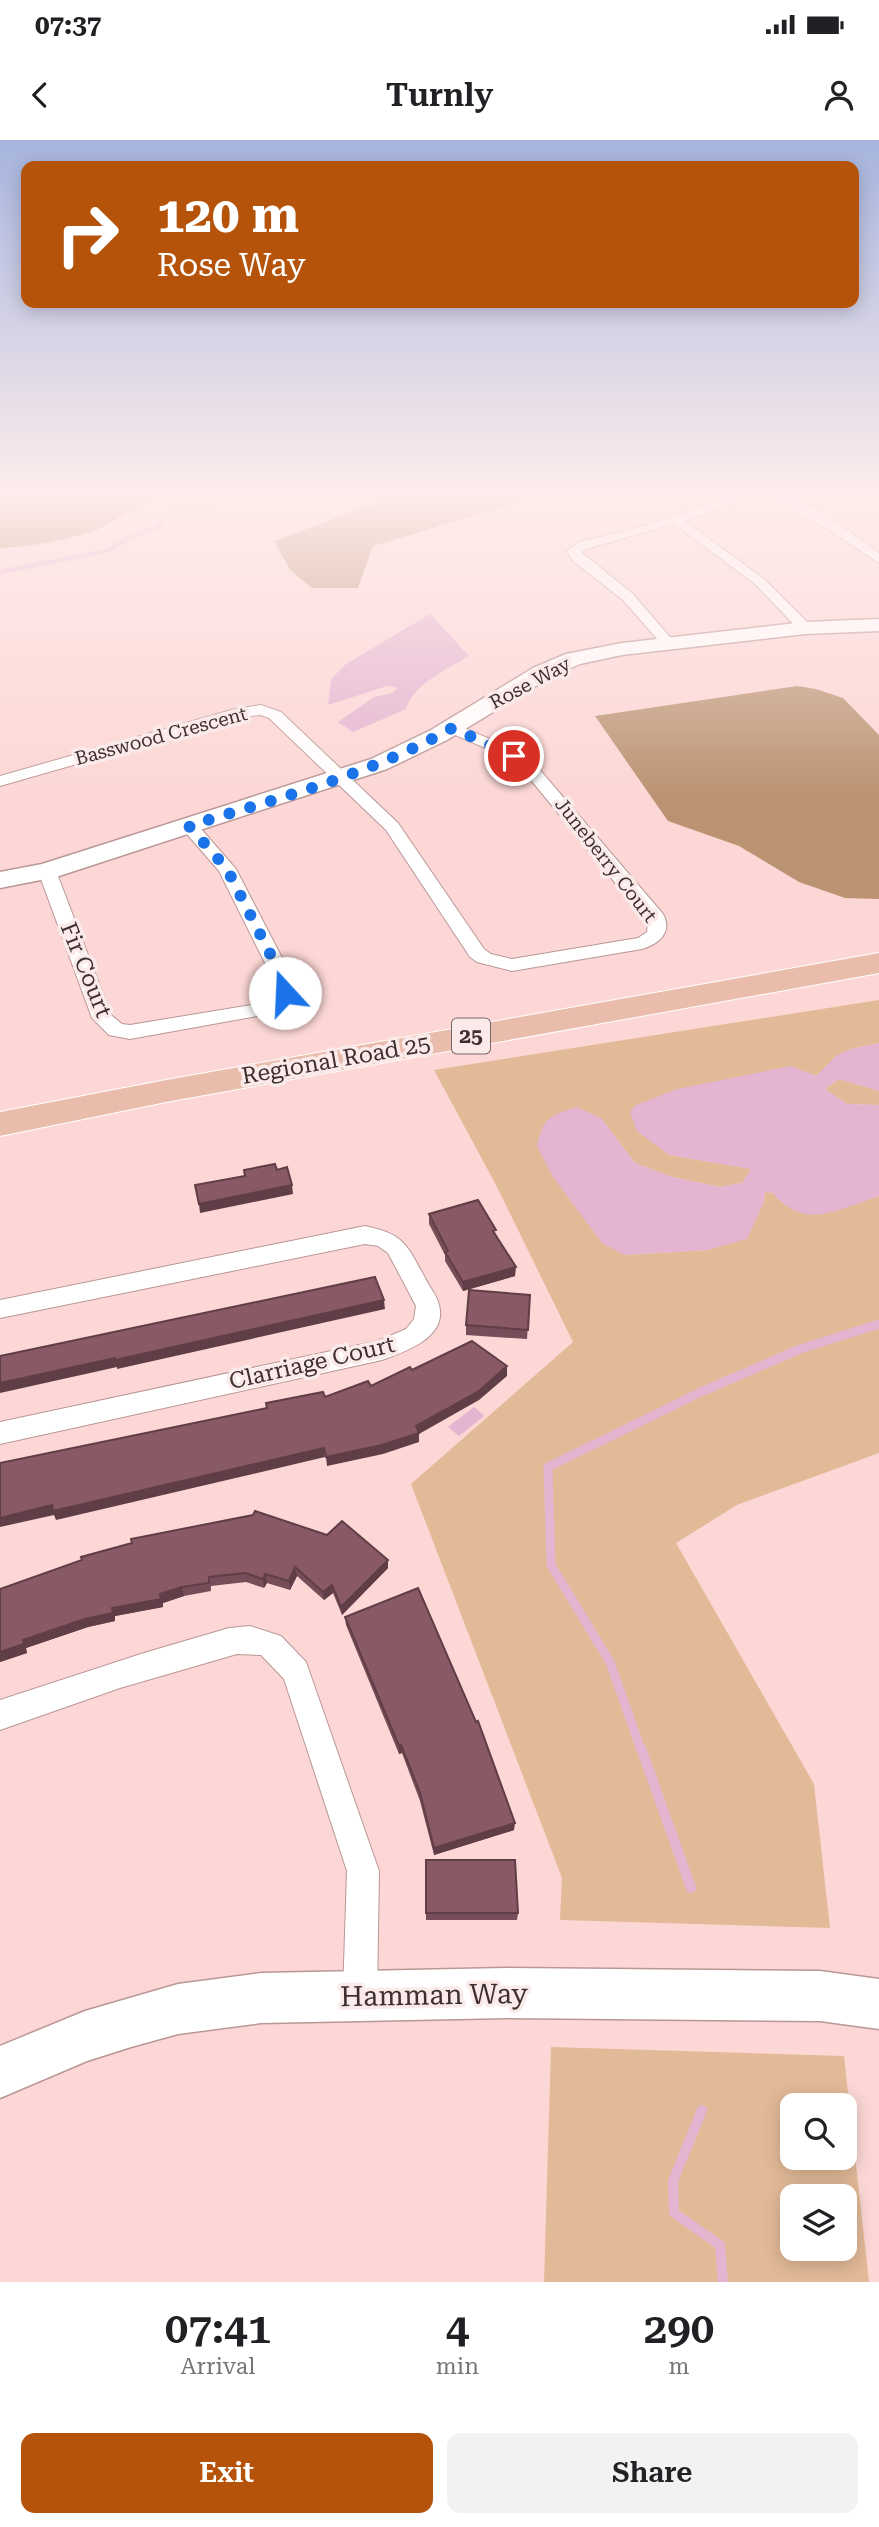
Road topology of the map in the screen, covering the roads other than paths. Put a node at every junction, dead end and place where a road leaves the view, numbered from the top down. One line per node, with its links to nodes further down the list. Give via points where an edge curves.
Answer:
1 (627, 596): 5 (street)
2 (773, 596): 4 (street)
3 (879, 625): 4 (street, Rose Way)
4 (805, 628): 5 (street, Rose Way)
5 (669, 644): 6 (street, Rose Way, via 562,663)
6 (452, 728): 7 (street, Rose Way); 7 (street, Juneberry Court, via 503,750 535,773 656,918 657,934 642,943 512,965 484,958 392,827)
7 (342, 778): 8 (street, Basswood Crescent, via 275,715 252,710); 9 (street, Rose Way)
8 (0, 782)
9 (189, 826): 10 (street, Rose Way); 10 (street, Fir Court, via 227,869 285,983 280,1001 268,1008 130,1032 108,1026)
10 (47, 871): 11 (street, Rose Way)
11 (0, 880)
12 (879, 963): 13 (main road, Regional Road 25 / 25)
13 (0, 1124)
14 (0, 1309): 15 (street, Clarriage Court, via 365,1235 396,1247 428,1306 426,1322 415,1336 382,1350)
15 (0, 1433)
16 (0, 1715): 17 (street, via 117,1673 198,1651 250,1639 271,1645 296,1672 363,1871)
17 (360, 1995): 18 (street, Hamman Way, via 820,1997); 19 (street, Hamman Way, via 261,1998 178,2009 85,2036)
18 (879, 2004)
19 (0, 2072)

